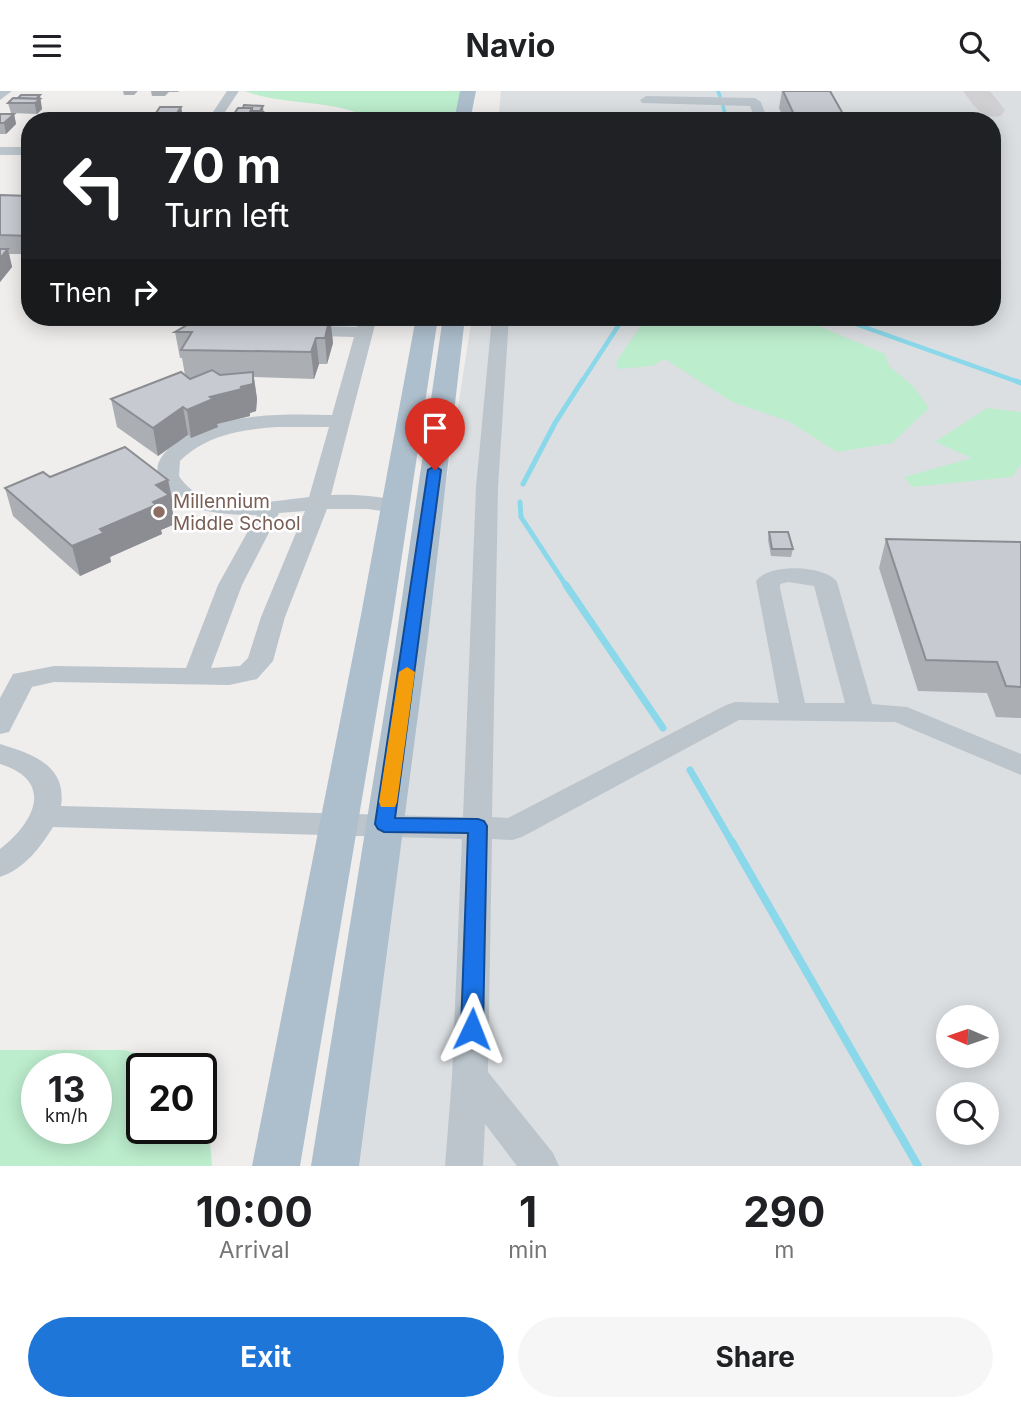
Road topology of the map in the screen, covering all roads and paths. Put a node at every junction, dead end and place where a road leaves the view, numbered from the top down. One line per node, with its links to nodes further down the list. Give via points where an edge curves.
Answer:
1 (6, 91): 4 (street)
2 (233, 91): 7 (street)
3 (468, 91): 8 (main road)
4 (0, 96)
5 (686, 96): 6 (street); 9 (street, via 755,102)
6 (646, 100)
7 (219, 112)
8 (464, 112)
9 (759, 112)
10 (0, 151): 11 (street)
11 (21, 151)
12 (353, 326): 17 (street)
13 (365, 326): 18 (street)
14 (426, 326): 20 (main road)
15 (453, 326): 30 (main road)
16 (499, 326): 31 (street, via 487,487)
17 (322, 331)
18 (340, 421): 19 (street); 21 (street, via 242,424 191,443 169,462 169,477 197,501 225,508)
19 (318, 504): 20 (street, via 364,502); 21 (street); 22 (street, via 260,661 248,673)
20 (396, 507): 29 (main road)
21 (271, 508): 22 (street, via 230,585)
22 (195, 677): 25 (street, via 54,674 22,680)
23 (794, 711): 24 (street); 24 (street, via 768,588 770,579 780,576 825,582); 31 (street, via 735,711 512,829)
24 (861, 712): 27 (street, via 898,713)
25 (0, 725)
26 (0, 754): 28 (street, via 39,772 48,793)
27 (1021, 765)
28 (47, 815): 29 (street); 32 (street, via 26,845)
29 (339, 823): 30 (street); 34 (main road)
30 (384, 824): 31 (street); 35 (main road)
31 (478, 826): 33 (street)
32 (0, 865)
33 (470, 1077): 36 (street); 37 (street)
34 (276, 1166)
35 (335, 1166)
36 (464, 1166)
37 (540, 1166)

